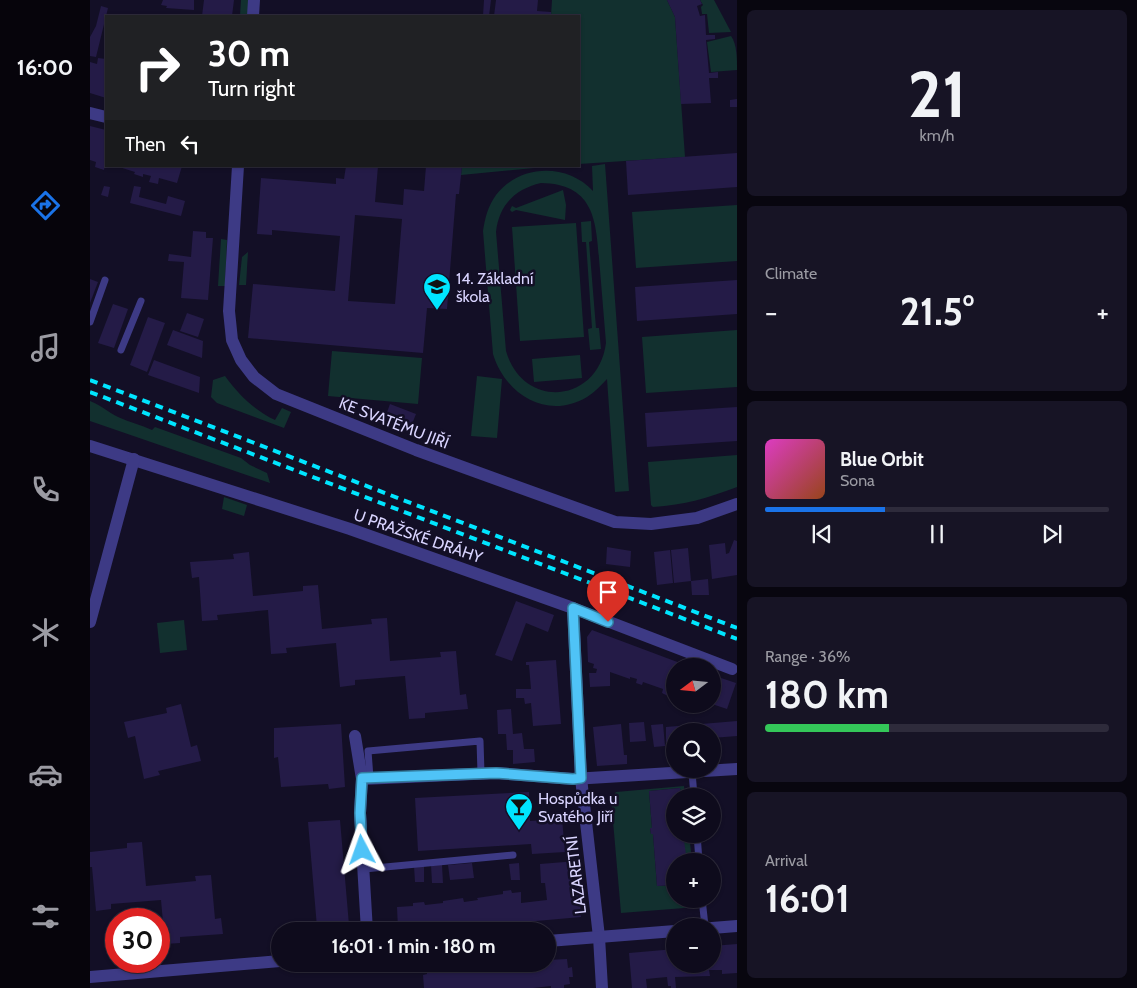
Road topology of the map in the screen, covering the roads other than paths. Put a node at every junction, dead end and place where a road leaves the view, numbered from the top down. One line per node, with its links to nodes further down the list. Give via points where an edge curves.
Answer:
1 (254, 0): 2 (street)
2 (253, 15)
3 (90, 113): 4 (street)
4 (105, 117)
5 (238, 167): 12 (street, KE SVATÉMU JIŘÍ, via 228,311 232,340 254,378 276,394 416,450 615,522 651,524 697,518)
6 (105, 280): 8 (lane)
7 (141, 301): 9 (lane)
8 (90, 322)
9 (121, 350)
10 (90, 446): 11 (street, U PRAŽSKÉ DRÁHY)
11 (134, 459): 13 (street, U PRAŽSKÉ DRÁHY, via 333,523); 14 (street)
12 (737, 504)
13 (573, 608): 15 (street, U PRAŽSKÉ DRÁHY); 22 (street, LAZARETNÍ)
14 (90, 622)
15 (732, 669)
16 (354, 736): 21 (street)
17 (737, 769): 18 (street)
18 (721, 770)
19 (481, 773): 21 (street); 21 (lane, via 480,741 368,751); 22 (street)
20 (666, 773): 22 (street)
21 (366, 778): 24 (street, via 360,813)
22 (581, 778): 29 (street, LAZARETNÍ)
23 (513, 855): 24 (lane)
24 (364, 869): 25 (street)
25 (367, 922)
26 (737, 926): 27 (street)
27 (721, 927)
28 (666, 932): 29 (street)
29 (599, 937): 30 (street); 33 (street, LAZARETNÍ)
30 (556, 940)
31 (271, 962): 32 (street)
32 (90, 977)
33 (602, 988)

